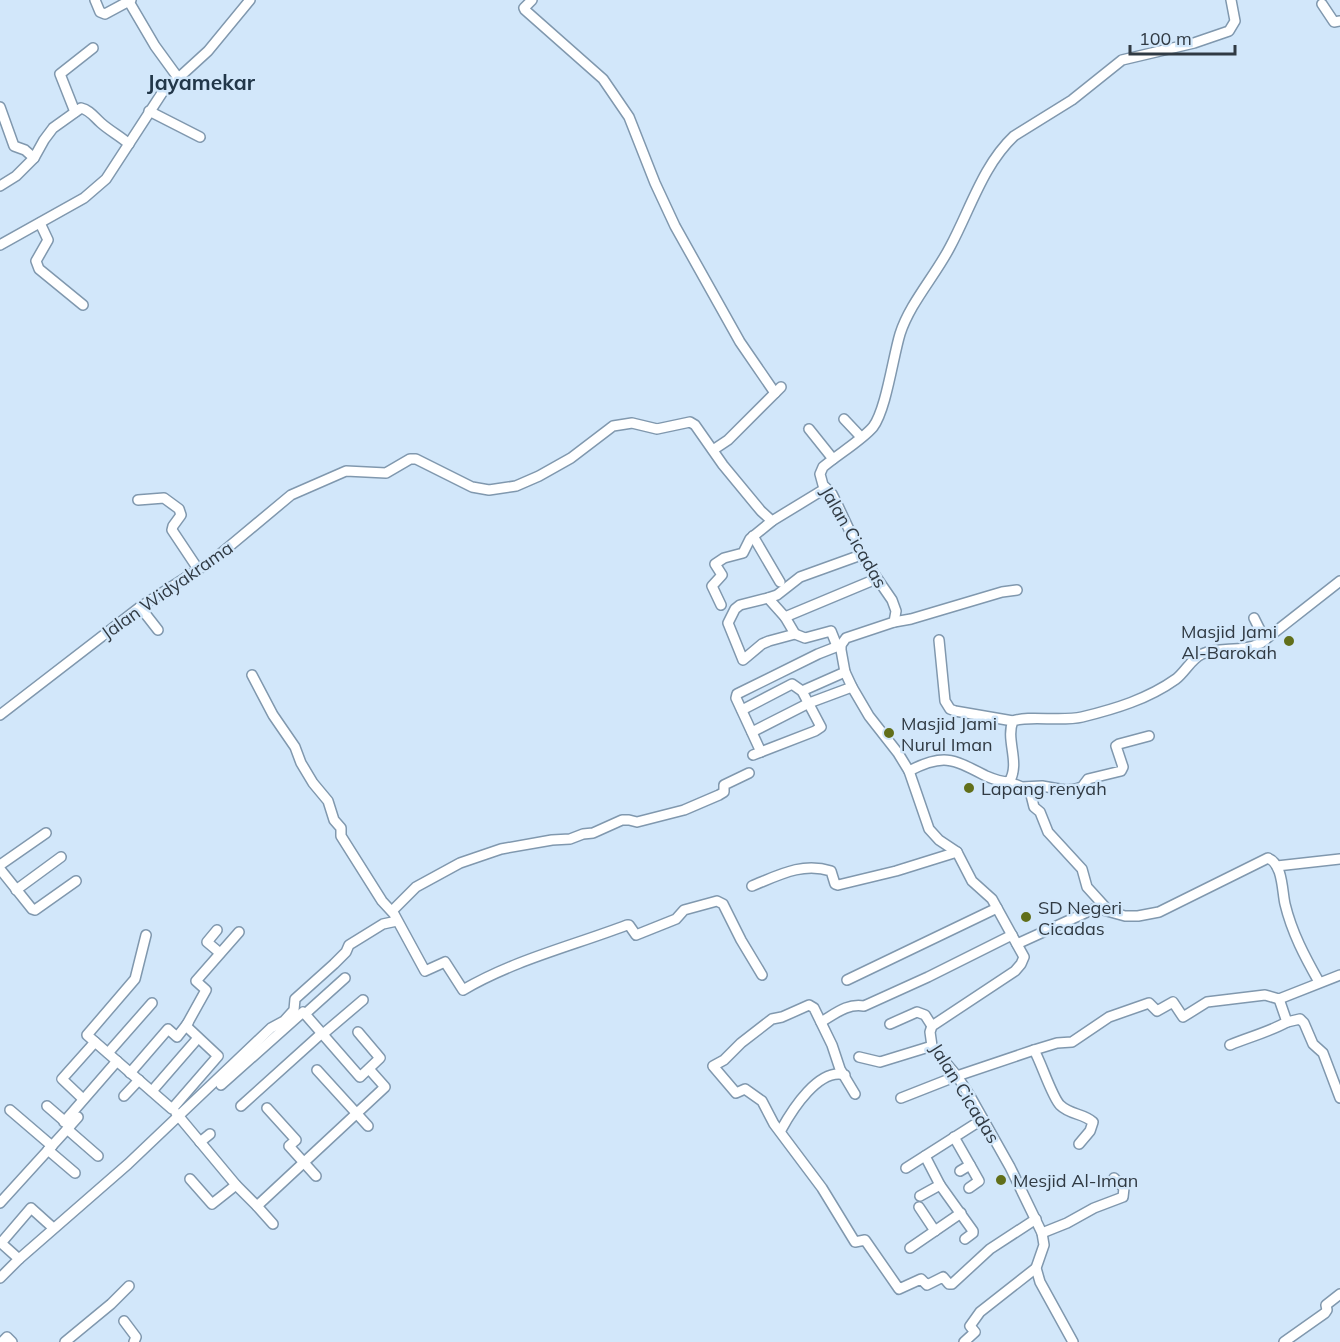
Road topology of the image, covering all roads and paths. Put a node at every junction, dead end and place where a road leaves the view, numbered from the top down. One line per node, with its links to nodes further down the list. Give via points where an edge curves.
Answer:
1 (95, 0): 2 (street, via 105,14)
2 (130, 0): 9 (street)
3 (250, 0): 9 (street)
4 (532, 0): 23 (street, via 524,9 605,82 629,117 671,217 716,300 757,369 778,390)
5 (1231, 0): 22 (street, Jalan Cicadas, via 1235,21 1229,31 1122,60 1072,100 1006,143 901,332 877,419)
6 (1322, 4): 7 (street, via 1334,22)
7 (1340, 21)
8 (93, 48): 12 (street, via 60,74)
9 (179, 79): 11 (street)
10 (0, 107): 15 (street, via 15,148)
11 (149, 111): 13 (street); 14 (street)
12 (75, 112): 14 (street, via 86,109); 15 (street, via 48,134)
13 (200, 137)
14 (129, 144): 17 (street, via 117,165 94,190)
15 (34, 158): 16 (street)
16 (0, 186)
17 (40, 222): 18 (street); 19 (street, via 48,240 36,261 39,269)
18 (0, 245)
19 (83, 305)
20 (844, 419): 22 (street)
21 (809, 429): 24 (street)
22 (861, 437): 24 (street, Jalan Cicadas)
23 (713, 450): 27 (street, Jalan Widyakrama); 30 (street, Jalan Widyakrama, via 690,422 657,429 632,423 613,426 571,458 516,486 489,490 472,487 416,459 382,473 346,471 291,495 213,561)
24 (833, 459): 25 (street, Jalan Cicadas, via 820,470)
25 (826, 488): 27 (street); 29 (street, Jalan Cicadas)
26 (138, 500): 30 (street, via 164,498 179,509 181,515 172,530)
27 (772, 521): 28 (street)
28 (753, 536): 33 (street); 36 (street, via 743,553 715,564 722,575 712,586)
29 (861, 555): 31 (street, Jalan Cicadas); 35 (street, via 800,577)
30 (198, 569): 37 (street, Jalan Widyakrama)
31 (876, 579): 38 (street); 40 (street, Jalan Cicadas, via 892,600)
32 (1340, 580): 44 (street)
33 (780, 582)
34 (1017, 590): 40 (street)
35 (768, 598): 38 (street); 42 (street, via 740,605 729,619 728,626 742,659 762,644)
36 (721, 605)
37 (140, 607): 41 (street); 52 (street, Jalan Widyakrama)
38 (785, 617): 42 (street)
39 (1254, 618): 44 (street)
40 (894, 622): 45 (street, via 854,634)
41 (158, 630)
42 (795, 634): 45 (street, via 805,638 831,631)
43 (939, 640): 53 (street, via 947,705 955,711)
44 (1265, 640): 53 (street, via 1247,649 1204,653 1181,675 1143,699 1080,717)
45 (839, 646): 46 (street); 51 (street, via 739,693 736,696)
46 (845, 672): 48 (street); 49 (street)
47 (252, 675): 71 (street, via 296,747 301,763 328,801 340,836)
48 (852, 687): 50 (street); 56 (street)
49 (802, 691): 50 (street); 51 (street, via 792,684)
50 (808, 703): 54 (street); 54 (street, via 821,728 757,754)
51 (742, 710): 54 (street)
52 (0, 715)
53 (1013, 721): 58 (street, via 1013,773)
54 (752, 732)
55 (1149, 736): 59 (street, via 1116,746 1123,767 1119,772 1088,779 1076,789)
56 (909, 771): 58 (street, via 924,763 947,759); 61 (street, via 929,829)
57 (749, 773): 71 (street, via 724,785 719,795 684,810 637,822 622,820 593,833 501,849 460,863 416,888)
58 (1009, 782): 59 (street)
59 (1029, 787): 72 (street, via 1034,807 1048,832 1082,869 1087,887)
60 (46, 833): 64 (street)
61 (957, 852): 68 (street, via 838,885 831,871 806,868 781,872); 70 (street, via 972,881)
62 (61, 857): 69 (street)
63 (1340, 859): 65 (street)
64 (0, 864)
65 (1277, 866): 72 (street, via 1272,860 1263,859 1159,912 1125,916); 83 (street, via 1294,934)
66 (0, 869): 69 (street)
67 (76, 881): 69 (street, via 35,910)
68 (752, 886)
69 (16, 890)
70 (997, 908): 77 (street); 82 (street)
71 (392, 911): 73 (street)
72 (1108, 911): 77 (street, via 1096,908)
73 (397, 921): 79 (street, via 424,970 445,962 463,991 504,970 627,925 636,935 676,919 684,910 717,901 723,904); 122 (street, via 383,924 349,945 295,999 293,1012 284,1021 271,1028)
74 (218, 930): 78 (street, via 207,942)
75 (239, 932): 78 (street)
76 (147, 935): 96 (street, via 135,979 87,1035)
77 (1015, 940): 88 (street, via 864,1006 848,1006); 92 (street, Jalan Cicadas, via 1024,957 1021,964)
78 (220, 953): 91 (street, via 196,981 206,990 200,1000 205,1004)
79 (762, 975)
80 (1340, 975): 83 (street)
81 (345, 978): 87 (street)
82 (847, 980)
83 (1319, 982): 84 (street)
84 (1279, 999): 89 (street); 99 (street, via 1255,995 1207,1002 1184,1017 1173,1002 1157,1011 1149,1003 1109,1017 1072,1042)
85 (363, 1000): 94 (street)
86 (152, 1003): 100 (street)
87 (305, 1014): 94 (street); 109 (street)
88 (821, 1022): 106 (street); 127 (street, via 809,1005 776,1017 713,1066 736,1093 747,1089 762,1101)
89 (1287, 1022): 98 (street); 114 (street, via 1300,1019 1304,1023 1313,1044 1323,1053)
90 (890, 1024): 92 (street, via 917,1012 925,1015)
91 (186, 1026): 95 (street); 105 (street, via 177,1037 168,1029)
92 (932, 1026): 97 (street, Jalan Cicadas)
93 (358, 1032): 103 (street, via 380,1058)
94 (323, 1034): 103 (street, via 360,1077); 117 (street)
95 (198, 1038): 110 (street); 122 (street, via 218,1056)
96 (95, 1042): 100 (street); 115 (street, via 62,1079)
97 (932, 1046): 101 (street, via 880,1062); 107 (street, Jalan Cicadas)
98 (1230, 1046)
99 (1034, 1050): 107 (street); 132 (street, via 1059,1104 1093,1122)
100 (108, 1053): 102 (street)
101 (859, 1057)
102 (117, 1061): 105 (street); 115 (street)
103 (369, 1069): 121 (street, via 385,1087)
104 (317, 1070): 121 (street)
105 (130, 1072): 108 (street)
106 (845, 1075): 111 (street); 127 (street, via 824,1077 802,1099)
107 (957, 1076): 113 (street); 124 (street, Jalan Cicadas)
108 (139, 1080): 110 (street); 112 (street)
109 (221, 1085)
110 (152, 1091): 122 (street)
111 (855, 1094)
112 (124, 1096)
113 (901, 1098)
114 (1340, 1098)
115 (84, 1099): 125 (street)
116 (47, 1106): 125 (street)
117 (241, 1106)
118 (267, 1108): 136 (street, via 296,1140 289,1146)
119 (10, 1110): 133 (street)
120 (192, 1112): 122 (street)
121 (356, 1113): 126 (street); 136 (street)
122 (177, 1115): 130 (street); 131 (street); 160 (street, via 128,1164)
123 (78, 1117): 125 (street)
124 (983, 1119): 129 (street); 152 (street, Jalan Cicadas)
125 (67, 1126): 133 (street); 134 (street)
126 (368, 1126)
127 (781, 1130): 152 (street, via 855,1242 865,1240 899,1289 920,1279 927,1286 943,1277 952,1284 990,1249)
128 (210, 1134): 131 (street)
129 (954, 1137): 135 (street); 137 (street)
130 (148, 1142)
131 (200, 1142): 144 (street)
132 (1079, 1144)
133 (50, 1148): 140 (street); 148 (street)
134 (98, 1156)
135 (925, 1156): 138 (street); 145 (street)
136 (303, 1162): 141 (street); 149 (street)
137 (970, 1165): 139 (street); 146 (street, via 979,1181)
138 (906, 1168)
139 (960, 1171)
140 (75, 1173)
141 (316, 1176)
142 (1114, 1178): 156 (street, via 1124,1188 1123,1197)
143 (190, 1179): 144 (street, via 212,1204)
144 (236, 1185): 149 (street)
145 (940, 1185): 147 (street); 151 (street)
146 (969, 1188)
147 (920, 1196)
148 (0, 1203)
149 (257, 1206): 153 (street)
150 (919, 1206): 155 (street)
151 (961, 1213): 155 (street); 157 (street, via 974,1232)
152 (1036, 1219): 156 (street, Jalan Cicadas)
153 (273, 1224)
154 (51, 1226): 158 (street, via 31,1208)
155 (935, 1231): 159 (street)
156 (1042, 1233): 161 (street, via 1044,1245)
157 (964, 1239)
158 (1, 1242): 160 (street)
159 (910, 1248)
160 (19, 1259): 162 (street)
161 (1036, 1268): 170 (street, via 980,1312 970,1326 975,1332); 171 (street)
162 (0, 1278)
163 (129, 1286): 168 (street)
164 (1340, 1294): 172 (street, via 1326,1305 1325,1313)
165 (124, 1321): 169 (street, via 136,1337)
166 (1, 1342): 167 (street, via 7,1337)
167 (12, 1342)
168 (65, 1342)
169 (134, 1342)
170 (964, 1342)
171 (1073, 1342)
172 (1284, 1342)

